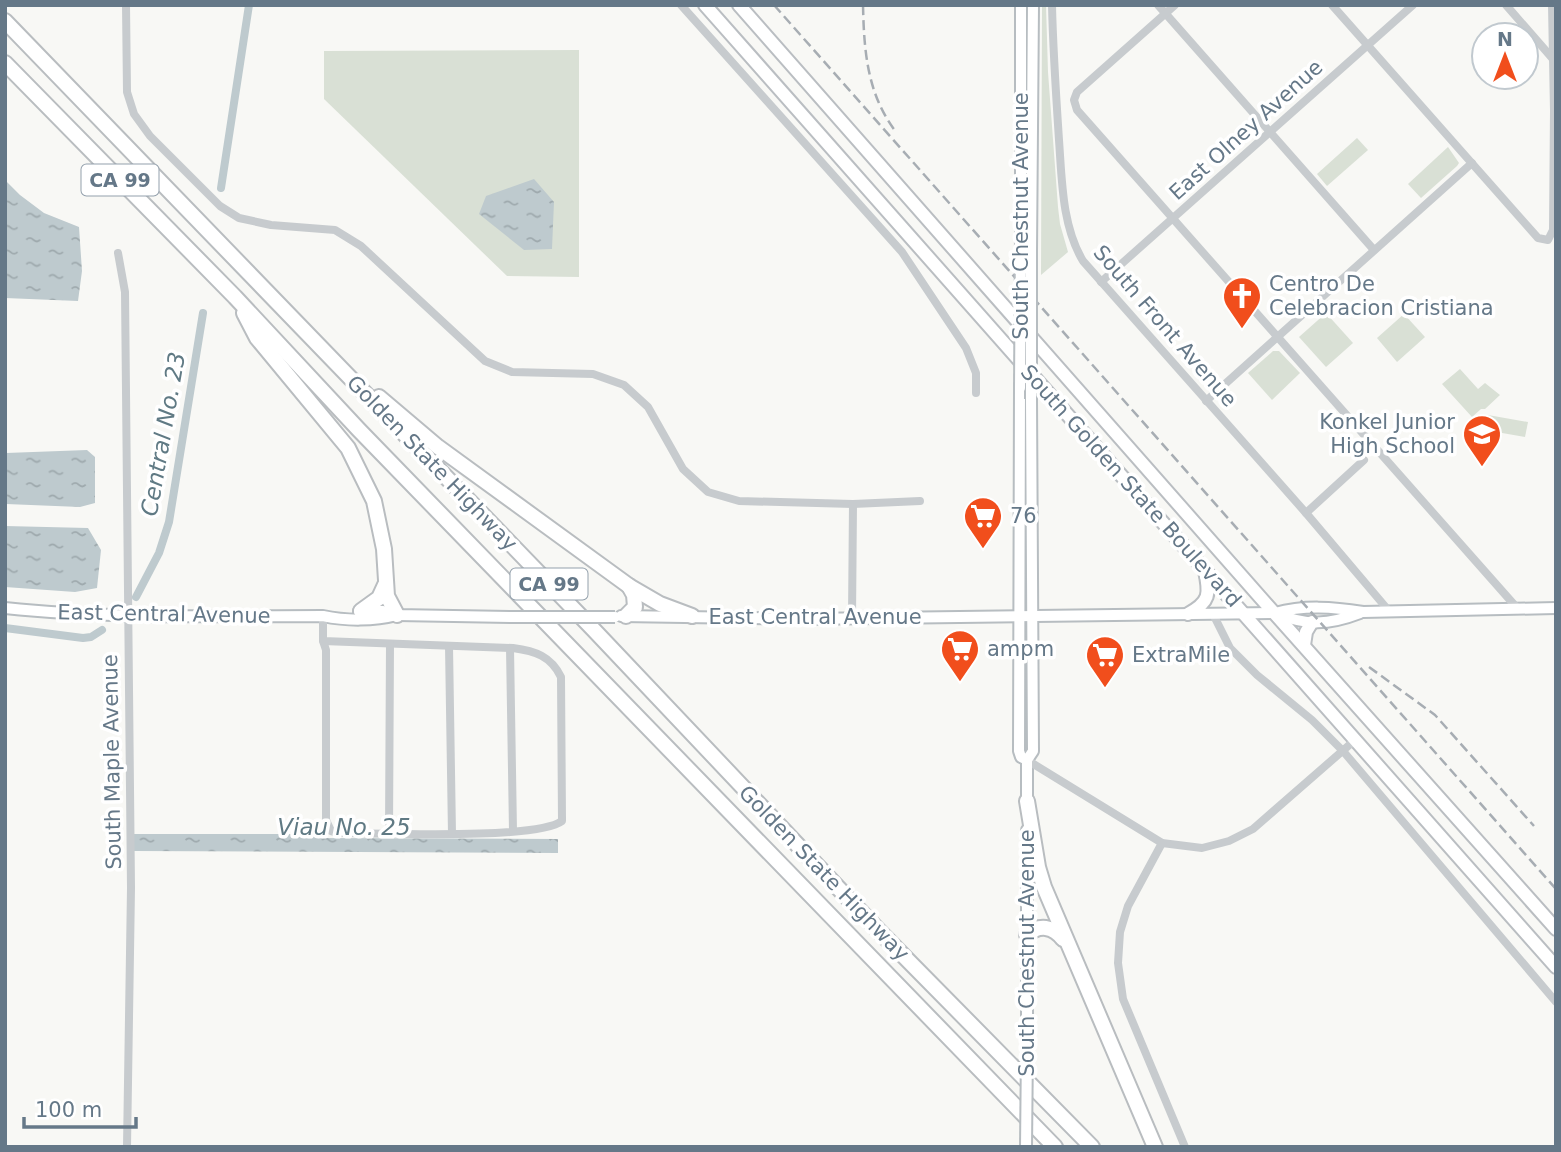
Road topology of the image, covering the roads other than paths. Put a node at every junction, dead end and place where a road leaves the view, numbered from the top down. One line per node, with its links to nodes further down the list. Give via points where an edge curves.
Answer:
1 (126, 5): 33 (street, via 127,92 134,114 220,206 239,218 271,225 335,230 361,246 485,360 512,372 593,374 624,386 648,407 683,469 708,492 739,501)
2 (681, 5): 29 (street, via 902,252 966,348 976,373)
3 (705, 5): 35 (main road, South Golden State Boulevard)
4 (738, 5): 44 (main road, South Golden State Boulevard)
5 (1021, 5): 51 (main road, South Chestnut Avenue, bridge)
6 (1033, 5): 52 (main road, South Chestnut Avenue, bridge)
7 (1052, 5): 25 (street, South Front Avenue, via 1067,220 1075,248)
8 (1158, 5): 14 (street)
9 (1175, 5): 14 (street)
10 (1332, 5): 16 (street)
11 (1413, 5): 16 (street, East Olney Avenue)
12 (1506, 5): 17 (street)
13 (1552, 5): 17 (street)
14 (1166, 13): 20 (street); 22 (street, via 1077,92 1074,100 1077,110)
15 (5, 21): 28 (highway, Golden State Highway / CA 99)
16 (1367, 45): 20 (street, East Olney Avenue); 21 (street)
17 (1553, 59): 19 (street)
18 (5, 63): 26 (highway, Golden State Highway / CA 99)
19 (1555, 111): 21 (street, via 1553,230 1548,240 1538,238)
20 (1270, 132): 22 (street, East Olney Avenue); 23 (street)
21 (1472, 163): 23 (street)
22 (1173, 218): 25 (street, East Olney Avenue); 27 (street)
23 (1374, 250): 27 (street)
24 (118, 253): 53 (street, South Maple Avenue, via 125,292)
25 (1101, 282): 30 (street, South Front Avenue)
26 (235, 297): 36 (highway, via 257,338 348,448 374,500); 77 (highway, Golden State Highway / CA 99)
27 (1278, 336): 30 (street); 40 (street)
28 (323, 351): 37 (highway, via 438,447); 78 (highway, Golden State Highway / CA 99, via 879,931)
29 (976, 393)
30 (1206, 401): 34 (street, South Front Avenue)
31 (1364, 460): 34 (street)
32 (920, 501): 33 (street)
33 (853, 504): 55 (street)
34 (1306, 513): 42 (street, South Front Avenue)
35 (1205, 571): 45 (main road, via 1207,598); 47 (main road, South Golden State Boulevard)
36 (385, 583): 41 (highway, via 379,598); 48 (highway)
37 (629, 586): 50 (highway); 54 (highway, via 635,607)
38 (5, 608): 53 (main road, East Central Avenue)
39 (1556, 608): 40 (main road, East Central Avenue)
40 (1518, 609): 42 (main road, East Central Avenue)
41 (361, 611): 48 (main road, East Central Avenue); 49 (main road, East Central Avenue, via 333,611)
42 (1389, 611): 43 (main road, East Central Avenue)
43 (1363, 612): 44 (main road, East Central Avenue, via 1338,607); 56 (main road, East Central Avenue, via 1337,622)
44 (1275, 613): 47 (main road, East Central Avenue); 56 (main road, East Central Avenue, via 1296,622); 59 (main road, South Golden State Boulevard)
45 (1188, 614): 46 (main road, East Central Avenue); 52 (main road, East Central Avenue)
46 (1213, 614): 47 (main road, East Central Avenue); 63 (street, via 1230,648)
47 (1244, 614): 62 (main road, South Golden State Boulevard)
48 (397, 615): 49 (main road, East Central Avenue, via 381,619); 54 (main road, East Central Avenue, bridge)
49 (323, 616): 53 (main road, East Central Avenue); 57 (street)
50 (692, 616): 54 (main road, East Central Avenue); 55 (main road, East Central Avenue)
51 (1019, 616): 52 (main road, East Central Avenue); 55 (main road, East Central Avenue); 64 (main road, South Chestnut Avenue, via 1019,751)
52 (1033, 616): 64 (main road, South Chestnut Avenue, via 1033,751)
53 (127, 617): 75 (street, South Maple Avenue, via 131,878)
54 (621, 617)
55 (852, 618)
56 (1312, 622): 59 (main road)
57 (324, 641): 58 (street); 67 (street, via 328,827 339,833)
58 (390, 644): 60 (street); 67 (street)
59 (1304, 645): 70 (main road, South Golden State Boulevard)
60 (449, 646): 61 (street); 68 (street)
61 (510, 648): 66 (street); 66 (street, via 541,654 561,677 564,816 546,829)
62 (1355, 740): 63 (street); 73 (main road, South Golden State Boulevard)
63 (1343, 751): 69 (street, via 1253,829 1202,848); 74 (street)
64 (1027, 760): 65 (main road, South Chestnut Avenue); 69 (street)
65 (1027, 801): 71 (main road, South Chestnut Avenue); 72 (highway, via 1040,877)
66 (513, 831): 68 (street)
67 (389, 834): 68 (street)
68 (452, 834)
69 (1162, 843): 80 (street, via 1128,906 1118,963 1123,999)
70 (1556, 929)
71 (1027, 935): 72 (highway, via 1038,928 1052,929); 76 (main road, South Chestnut Avenue, bridge)
72 (1068, 946): 79 (highway)
73 (1556, 967)
74 (1556, 1002)
75 (127, 1147)
76 (1026, 1147)
77 (1055, 1147)
78 (1093, 1147)
79 (1155, 1147)
80 (1185, 1147)

